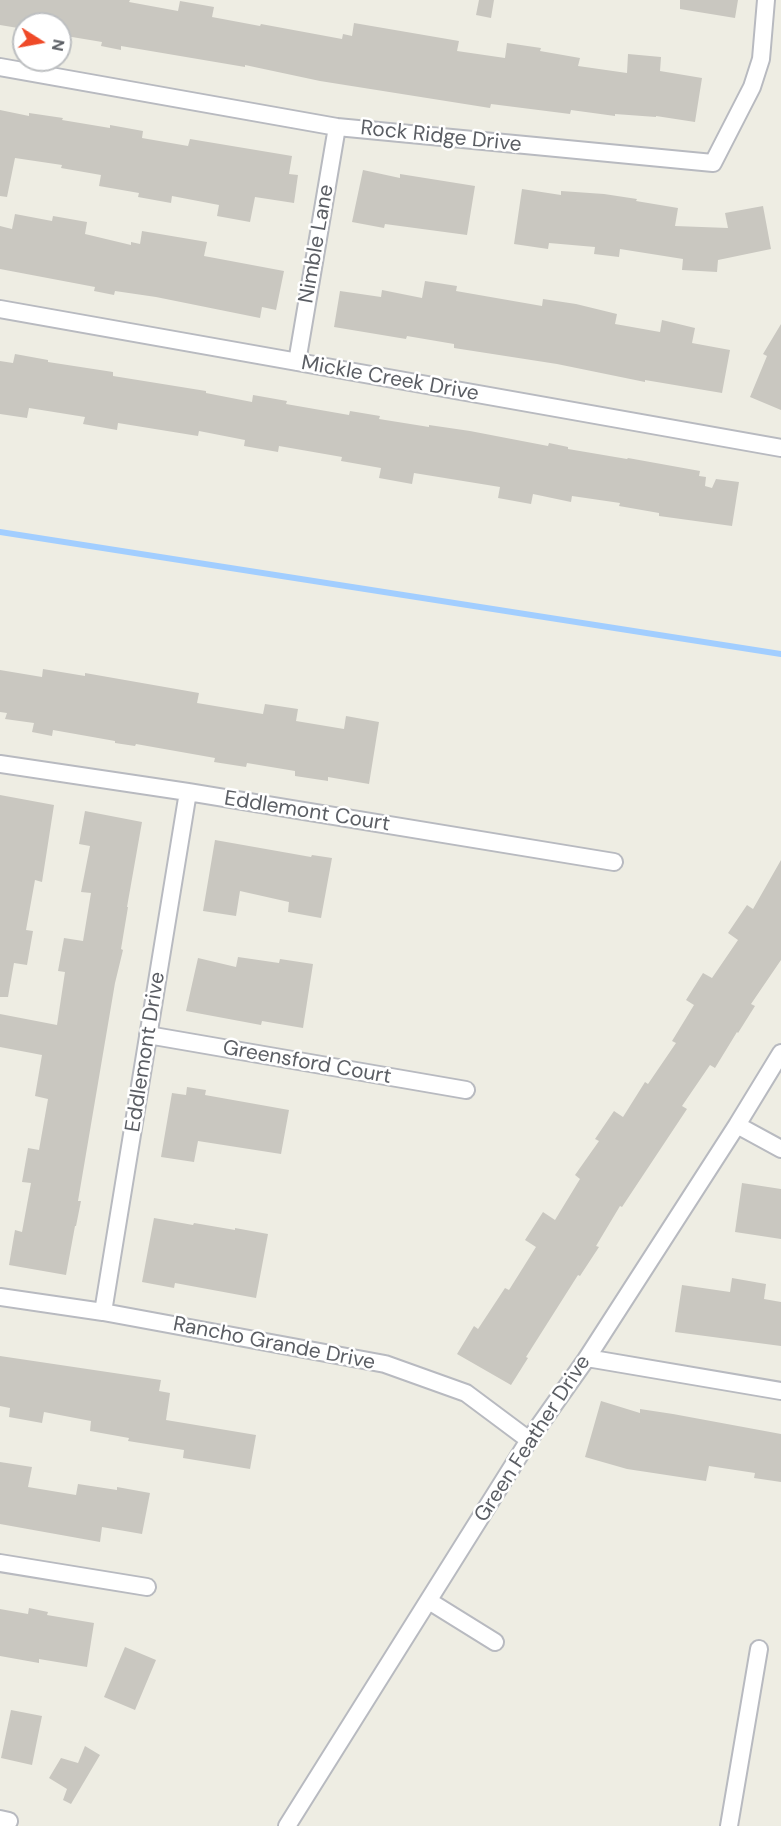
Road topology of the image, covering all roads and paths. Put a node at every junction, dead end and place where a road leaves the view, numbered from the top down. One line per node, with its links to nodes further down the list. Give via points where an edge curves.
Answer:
1 (766, 0): 3 (street, Rock Ridge Drive, via 761,59 752,87 713,163)
2 (0, 67): 3 (street, Rock Ridge Drive)
3 (337, 127): 5 (street, Nimble Lane)
4 (0, 309): 5 (street, Mickle Creek Drive)
5 (297, 362): 6 (street, Mickle Creek Drive)
6 (781, 448)
7 (0, 764): 8 (street, Eddlemont Court)
8 (188, 792): 9 (street, Eddlemont Court); 10 (street, Eddlemont Drive)
9 (614, 862)
10 (148, 1035): 12 (street, Greensford Court); 16 (street, Eddlemont Drive)
11 (781, 1053): 13 (street, Green Feather Drive)
12 (466, 1090)
13 (737, 1125): 14 (street); 17 (street, Green Feather Drive)
14 (781, 1149)
15 (0, 1297): 16 (street, Rancho Grande Drive)
16 (104, 1312): 19 (street, Rancho Grande Drive, via 384,1364 466,1393)
17 (587, 1358): 18 (street); 19 (street, Green Feather Drive)
18 (781, 1390)
19 (530, 1440): 22 (street, Green Feather Drive)
20 (0, 1563): 21 (street)
21 (147, 1587)
22 (429, 1601): 23 (street); 25 (street, Green Feather Drive)
23 (495, 1642)
24 (759, 1649): 26 (street)
25 (286, 1826)
26 (729, 1826)

